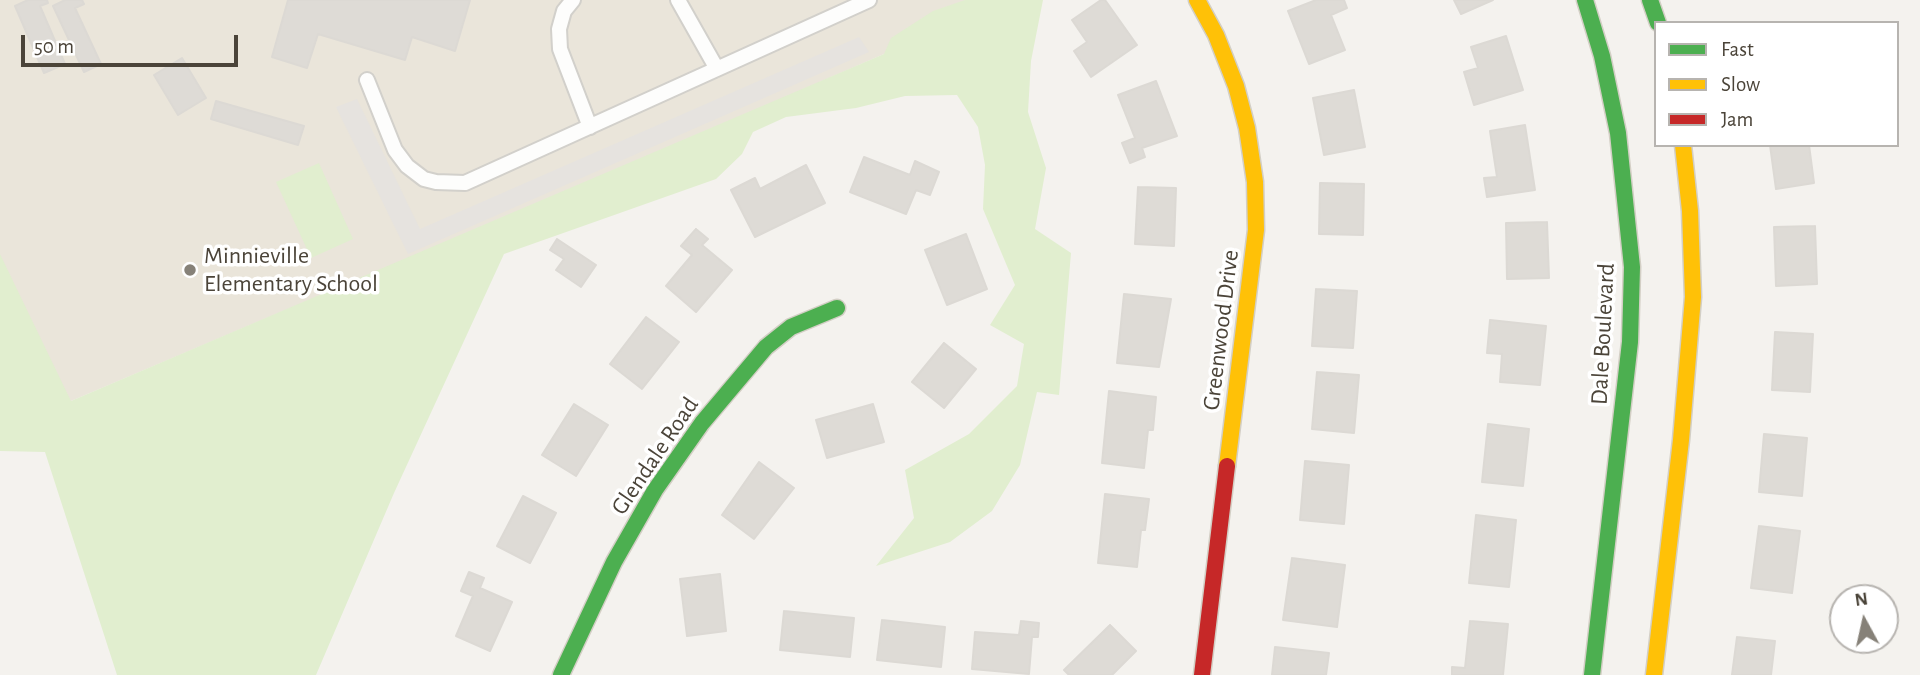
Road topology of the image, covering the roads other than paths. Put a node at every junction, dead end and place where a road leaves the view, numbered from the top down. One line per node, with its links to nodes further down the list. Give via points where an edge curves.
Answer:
1 (573, 0): 10 (lane, via 559,29 560,49)
2 (678, 0): 8 (lane)
3 (869, 0): 8 (lane)
4 (1197, 0): 14 (main road, Greenwood Drive, via 1236,86 1247,128 1256,230)
5 (1585, 0): 15 (main road, Dale Boulevard, via 1618,133 1632,267 1630,342)
6 (1650, 0): 7 (main road)
7 (1657, 21)
8 (717, 69): 10 (lane)
9 (367, 80): 10 (lane, via 395,150 424,179 444,184 465,183)
10 (590, 127)
11 (1683, 147): 16 (main road, via 1693,297)
12 (837, 308): 13 (main road, Glendale Road, via 791,327 766,347 702,423 655,490 614,562)
13 (561, 675)
14 (1202, 675)
15 (1592, 675)
16 (1654, 675)

